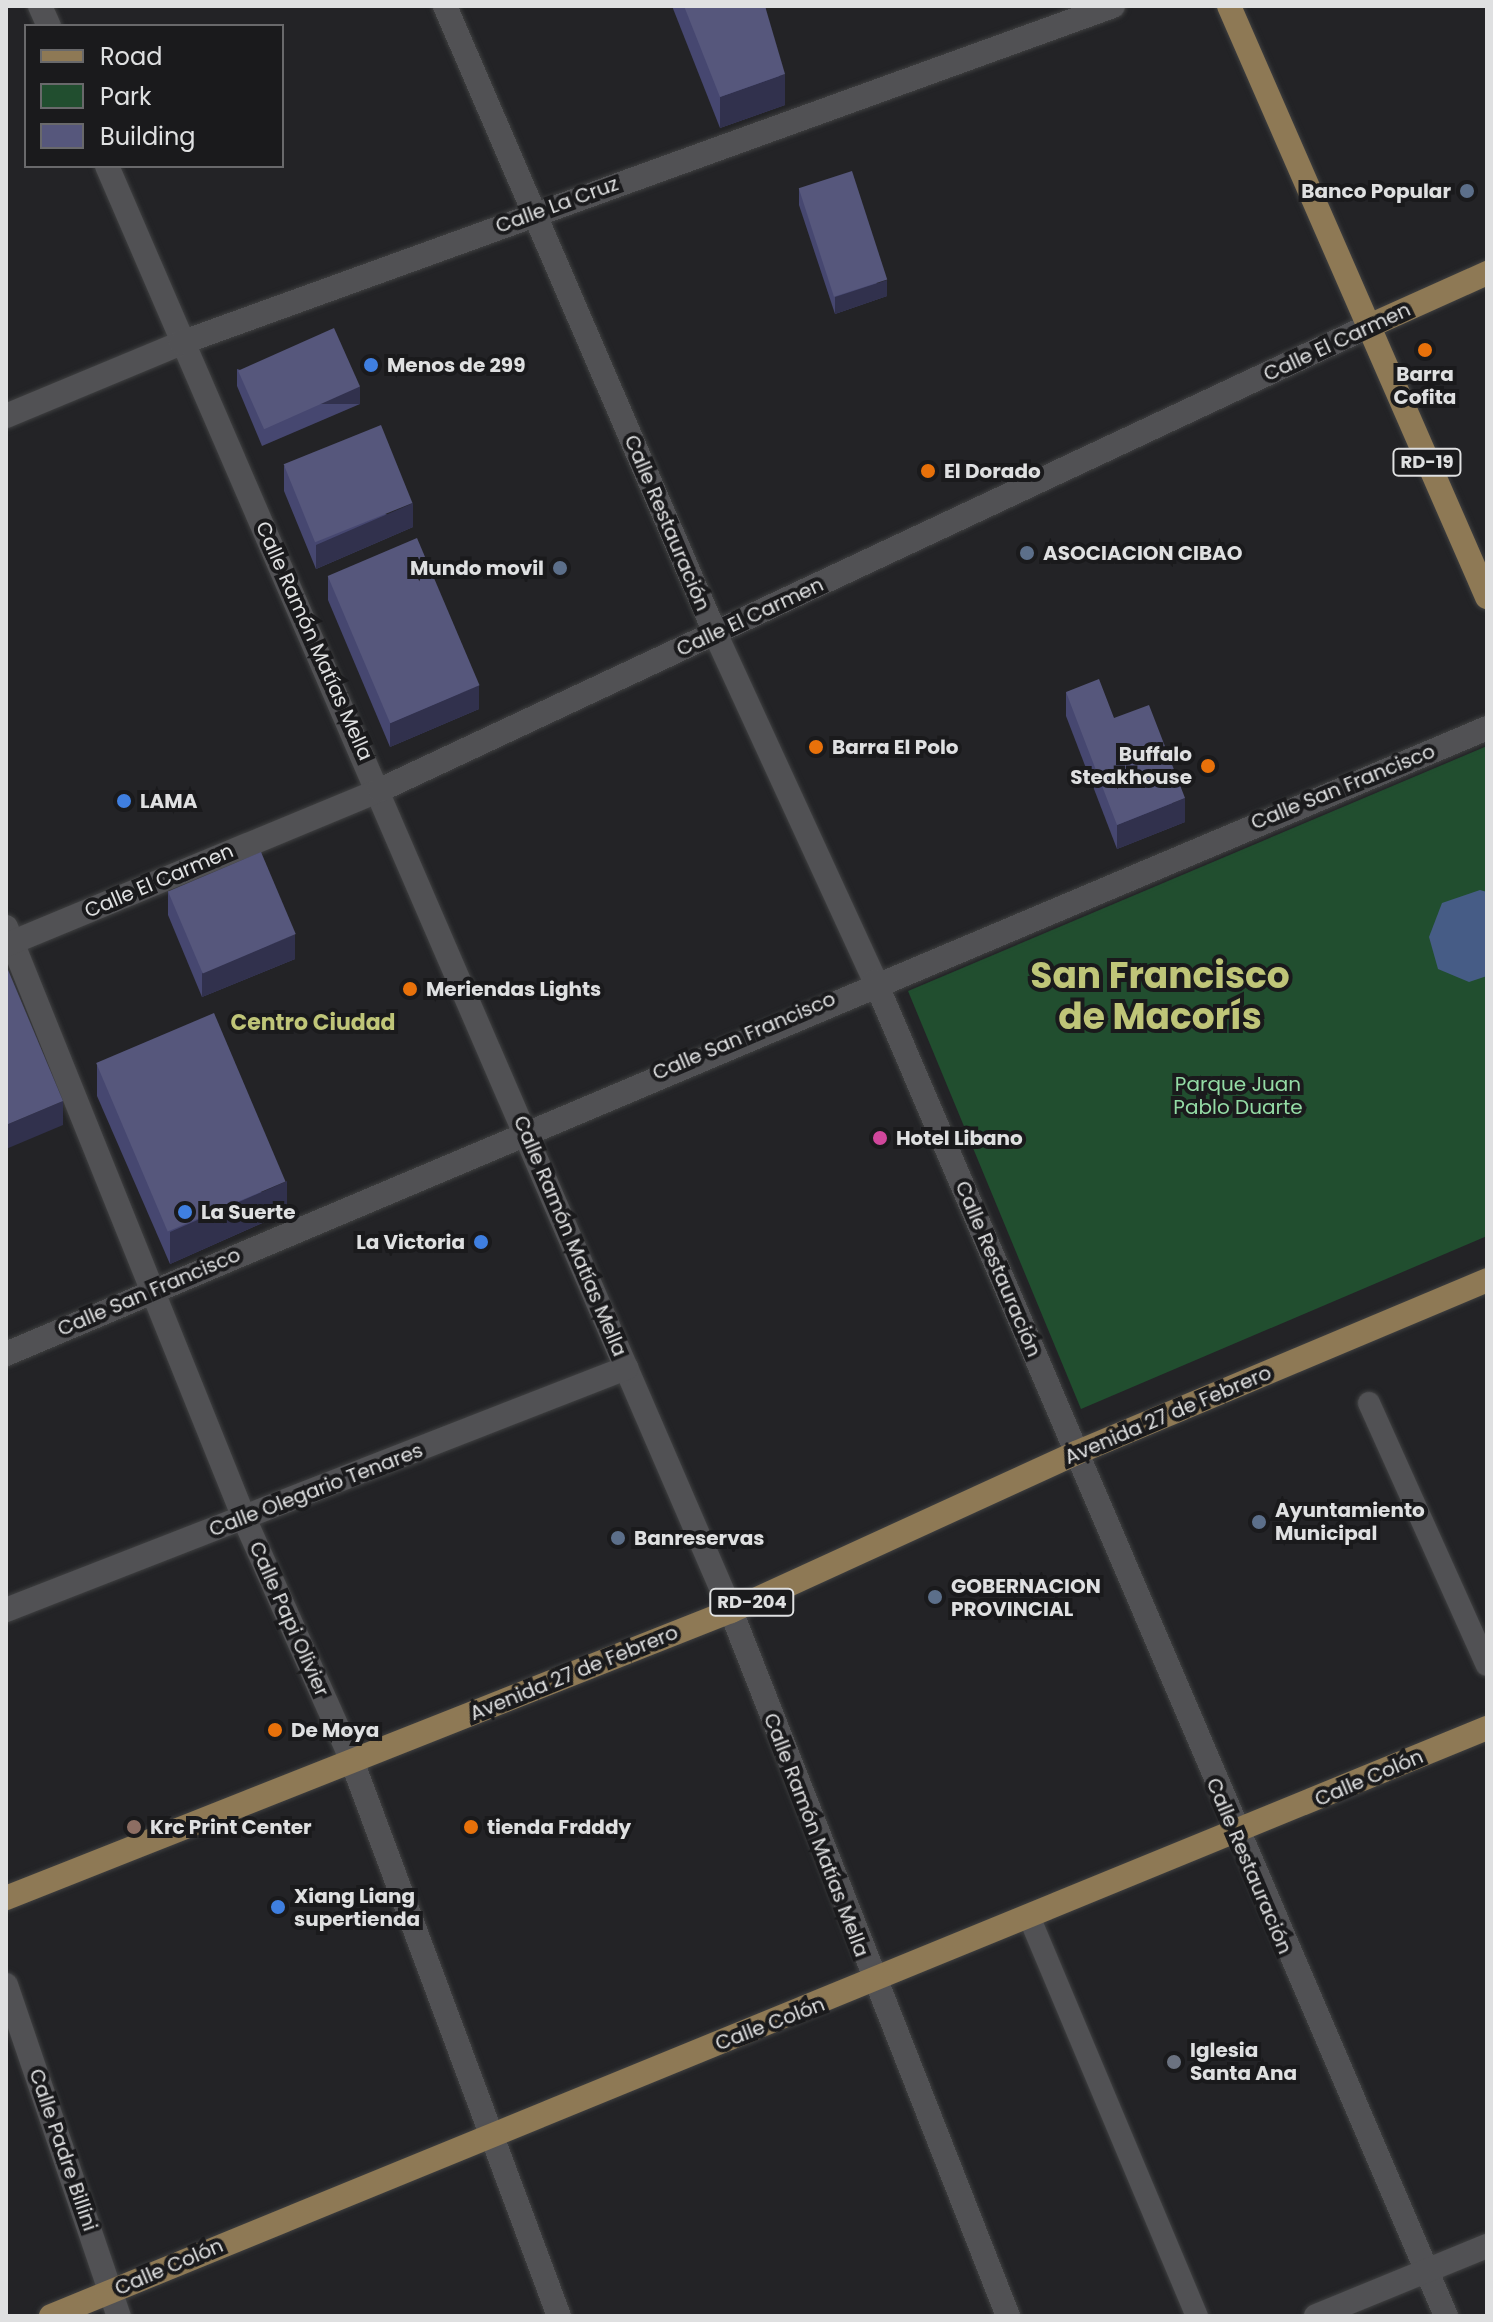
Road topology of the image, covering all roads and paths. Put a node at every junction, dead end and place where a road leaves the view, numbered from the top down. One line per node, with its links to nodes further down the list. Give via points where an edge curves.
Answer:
1 (445, 6): 5 (street, Calle Restauración)
2 (1113, 6): 5 (street, Calle La Cruz)
3 (1229, 6): 7 (main road, RD-19)
4 (108, 168): 8 (street, Calle Ramón Matías Mella)
5 (532, 214): 8 (street, Calle La Cruz); 11 (street, Calle Restauración)
6 (1487, 273): 7 (main road, Calle El Carmen)
7 (1367, 327): 10 (main road, RD-19); 11 (street, Calle El Carmen)
8 (181, 343): 9 (street, Calle La Cruz); 13 (street, Calle Ramón Matías Mella)
9 (6, 416)
10 (1487, 597)
11 (715, 633): 13 (street, Calle El Carmen); 15 (street, Calle Restauración)
12 (1487, 728): 15 (street, Calle San Francisco)
13 (380, 790): 14 (street, Calle El Carmen); 16 (street, Calle Ramón Matías Mella)
14 (8, 938): 18 (street, Calle Papi Olivier)
15 (875, 981): 16 (street, Calle San Francisco); 22 (street, Calle Restauración)
16 (526, 1129): 18 (street, Calle San Francisco); 20 (street, Calle Ramón Matías Mella)
17 (1487, 1280): 22 (main road, Avenida 27 de Febrero / RD-204)
18 (154, 1291): 19 (street, Calle San Francisco); 23 (street, Calle Papi Olivier)
19 (6, 1354)
20 (626, 1368): 23 (street, Calle Olegario Tenares); 25 (street, Calle Ramón Matías Mella)
21 (1369, 1403): 26 (lane)
22 (1076, 1453): 25 (main road, Avenida 27 de Febrero / RD-204); 29 (street, Calle Restauración)
23 (244, 1518): 24 (street, Calle Olegario Tenares); 28 (street, Calle Papi Olivier)
24 (6, 1610)
25 (731, 1611): 28 (main road, Avenida 27 de Febrero / RD-204); 33 (street, Calle Ramón Matías Mella)
26 (1487, 1665)
27 (1487, 1728): 29 (main road, Calle Colón)
28 (352, 1761): 30 (main road, Avenida 27 de Febrero / RD-204); 34 (street, Calle Papi Olivier)
29 (1234, 1834): 31 (main road, Calle Colón); 36 (street, Calle Restauración)
30 (6, 1898)
31 (1030, 1919): 33 (main road, Calle Colón); 42 (lane)
32 (6, 1985): 37 (street, Calle Padre Billini)
33 (872, 1985): 34 (main road, Calle Colón); 41 (street, Calle Ramón Matías Mella)
34 (492, 2131): 37 (main road, Calle Colón); 40 (street, Calle Papi Olivier)
35 (1487, 2246): 36 (street)
36 (1427, 2271): 43 (street); 44 (street, Calle Restauración)
37 (111, 2292): 38 (main road, Calle Colón); 39 (street, Calle Padre Billini)
38 (51, 2316)
39 (119, 2316)
40 (559, 2316)
41 (1008, 2316)
42 (1197, 2316)
43 (1316, 2316)
44 (1446, 2316)

